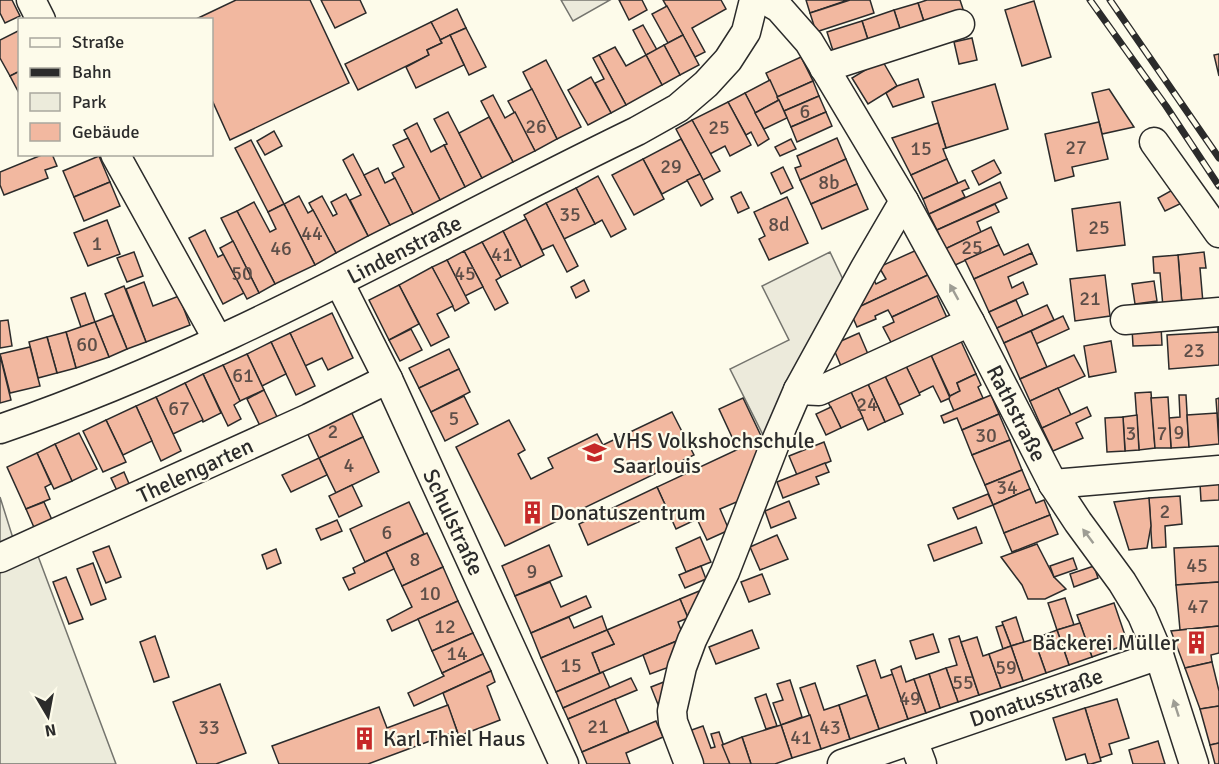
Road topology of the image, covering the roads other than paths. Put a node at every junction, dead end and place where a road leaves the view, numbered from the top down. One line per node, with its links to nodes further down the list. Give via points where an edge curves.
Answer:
1 (31, 0): 3 (street)
2 (756, 0): 5 (street, Rathstraße, via 769,2 793,22); 10 (street, Lindenstraße, via 746,32 728,60 678,108)
3 (40, 18)
4 (960, 24): 5 (street)
5 (824, 68): 8 (street, Rathstraße)
6 (1154, 142): 9 (street)
7 (116, 156): 14 (street)
8 (904, 201): 13 (street, Rathstraße, one-way to 8); 16 (street)
9 (1219, 233)
10 (339, 282): 14 (street, Lindenstraße); 15 (street, Schulstraße)
11 (1219, 312): 12 (street)
12 (1125, 320)
13 (970, 322): 16 (street, via 819,391); 19 (street, Rathstraße)
14 (218, 340): 17 (street, Lindenstraße, via 147,373)
15 (388, 379): 20 (street, Thelengarten); 23 (street, Schulstraße)
16 (798, 390): 24 (street, via 682,668 672,711)
17 (0, 429)
18 (1219, 470): 19 (street)
19 (1053, 484): 21 (street, Rathstraße, one-way to 19, via 1122,582)
20 (2, 556)
21 (1159, 655): 22 (street, Donatusstraße); 26 (street, Rathstraße, one-way to 21)
22 (918, 752): 25 (street, Donatusstraße)
23 (564, 764)
24 (689, 764)
25 (843, 764)
26 (1194, 764)

